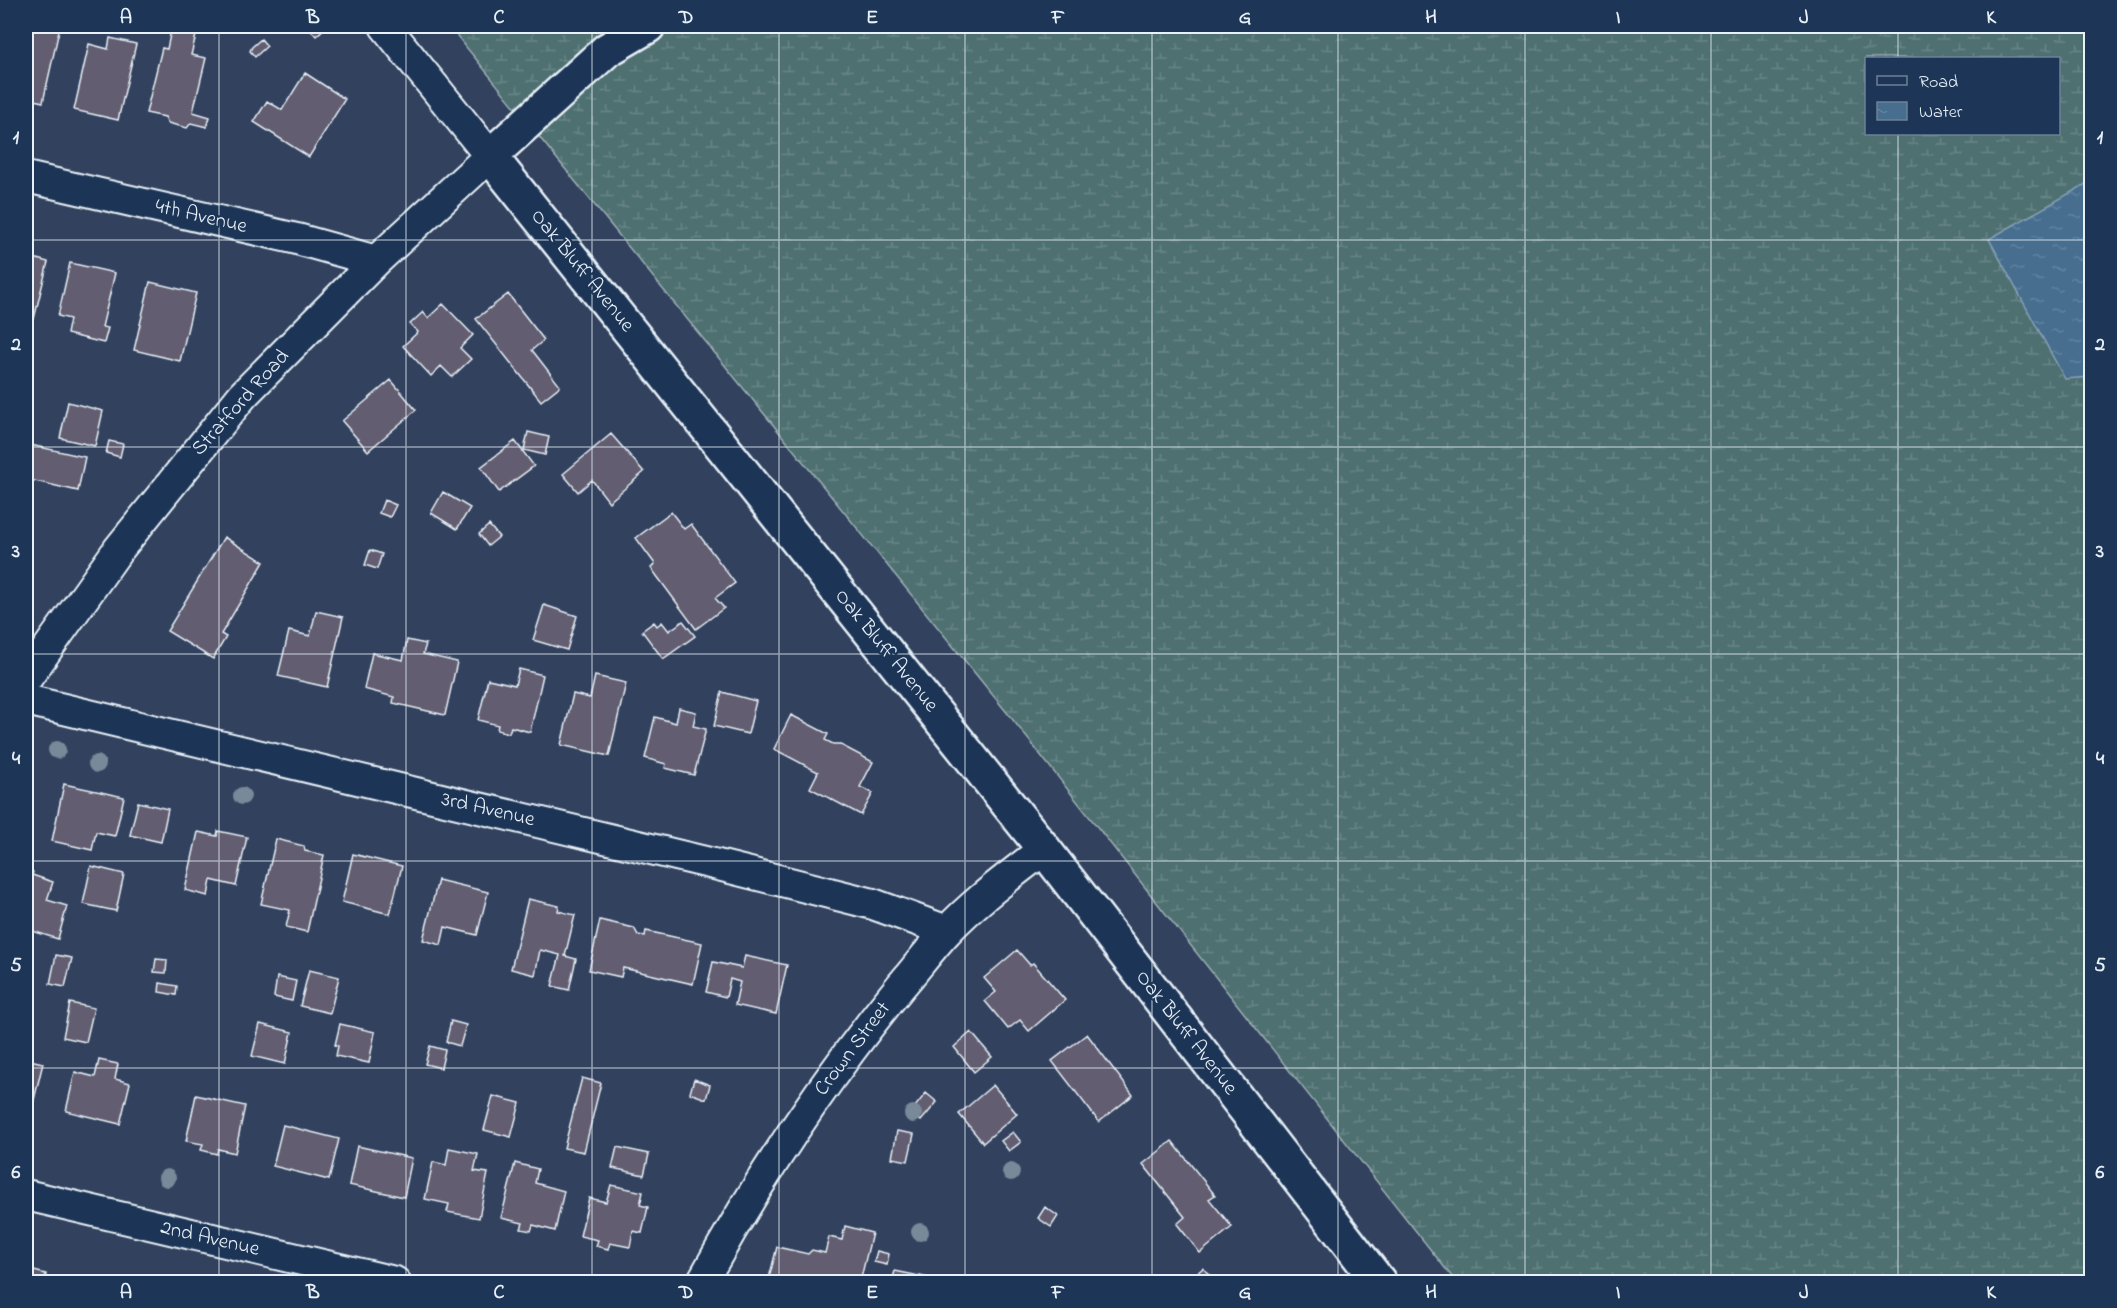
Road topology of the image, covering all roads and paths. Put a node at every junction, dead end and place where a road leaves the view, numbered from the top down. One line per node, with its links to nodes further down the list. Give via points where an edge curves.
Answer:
1 (385, 26): 3 (street, Oak Bluff Avenue)
2 (648, 26): 3 (main road, via 607,50)
3 (490, 156): 5 (street, Stratford Road); 8 (main road, Oak Bluff Avenue)
4 (26, 177): 5 (street, 4th Avenue)
5 (376, 261): 6 (street, Stratford Road, via 243,395 118,550)
6 (26, 679)
7 (26, 700): 9 (street, 3rd Avenue, via 751,873 873,904)
8 (1044, 849): 9 (street, Crown Street); 13 (main road, Oak Bluff Avenue)
9 (947, 931): 12 (street, Crown Street, via 871,1023 797,1124)
10 (26, 1195): 11 (street, 2nd Avenue)
11 (395, 1282)
12 (702, 1282)
13 (1379, 1282)

